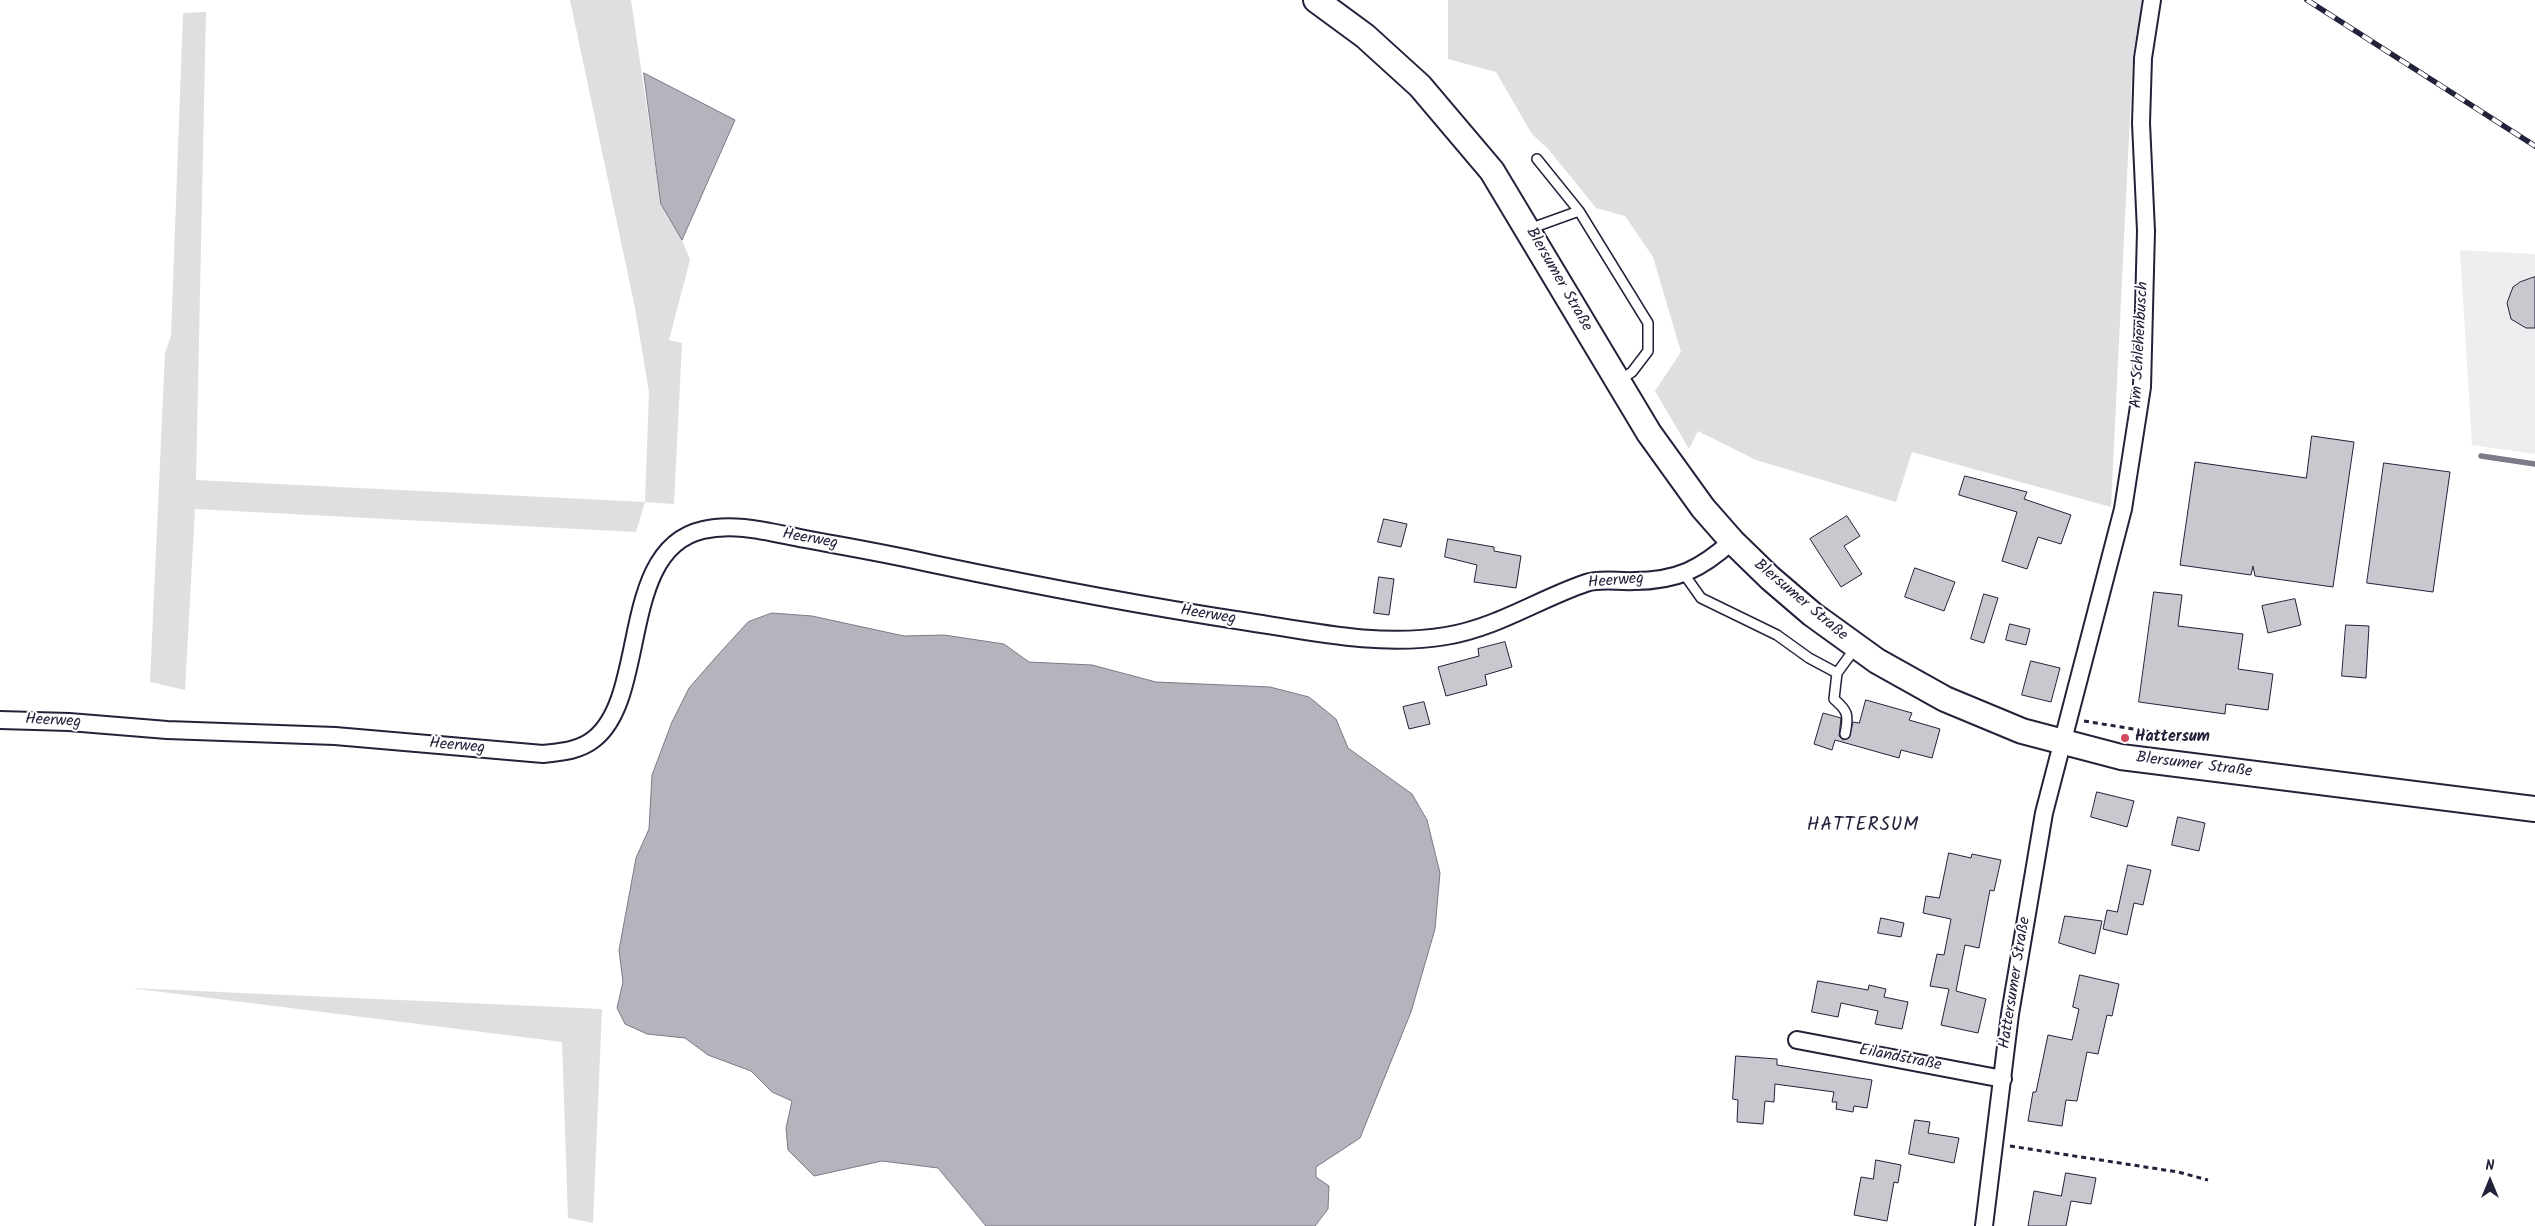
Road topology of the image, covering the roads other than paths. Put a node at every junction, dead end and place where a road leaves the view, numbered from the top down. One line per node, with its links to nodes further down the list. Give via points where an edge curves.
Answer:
1 (1316, 0): 5 (main road, Blersumer Straße, via 1365,36 1420,86 1492,171)
2 (2152, 0): 13 (street, Am Schlehenbusch, via 2142,58 2141,123 2146,231 2142,387 2123,509)
3 (1537, 159): 4 (lane)
4 (1578, 211): 5 (lane); 6 (lane, via 1648,323 1648,351 1632,372)
5 (1528, 230): 6 (main road, Blersumer Straße)
6 (1617, 382): 7 (main road, Blersumer Straße, via 1676,474)
7 (1732, 541): 8 (street, Heerweg, via 1710,561); 9 (main road, Blersumer Straße, via 1812,614)
8 (1684, 574): 10 (lane, via 1700,598 1777,635); 11 (street, Heerweg, via 1638,581 1593,581 1560,592 1503,620 1448,636 1403,640 1353,638 1135,604 740,527 702,530 678,542 659,562 645,596 612,718 596,738 576,750 543,754 335,736)
9 (1856, 647): 10 (lane); 13 (main road, Blersumer Straße, via 1945,699 2022,731)
10 (1837, 673): 12 (lane, via 1834,699 1847,712)
11 (0, 720)
12 (1846, 734)
13 (2063, 743): 14 (main road, Blersumer Straße, via 2157,763); 16 (street, Hattersumer Straße, via 2044,813 2018,956)
14 (2535, 809)
15 (1797, 1040): 16 (street, Eilandstraße)
16 (2003, 1079): 17 (street, Hattersumer Straße)
17 (1984, 1226)

